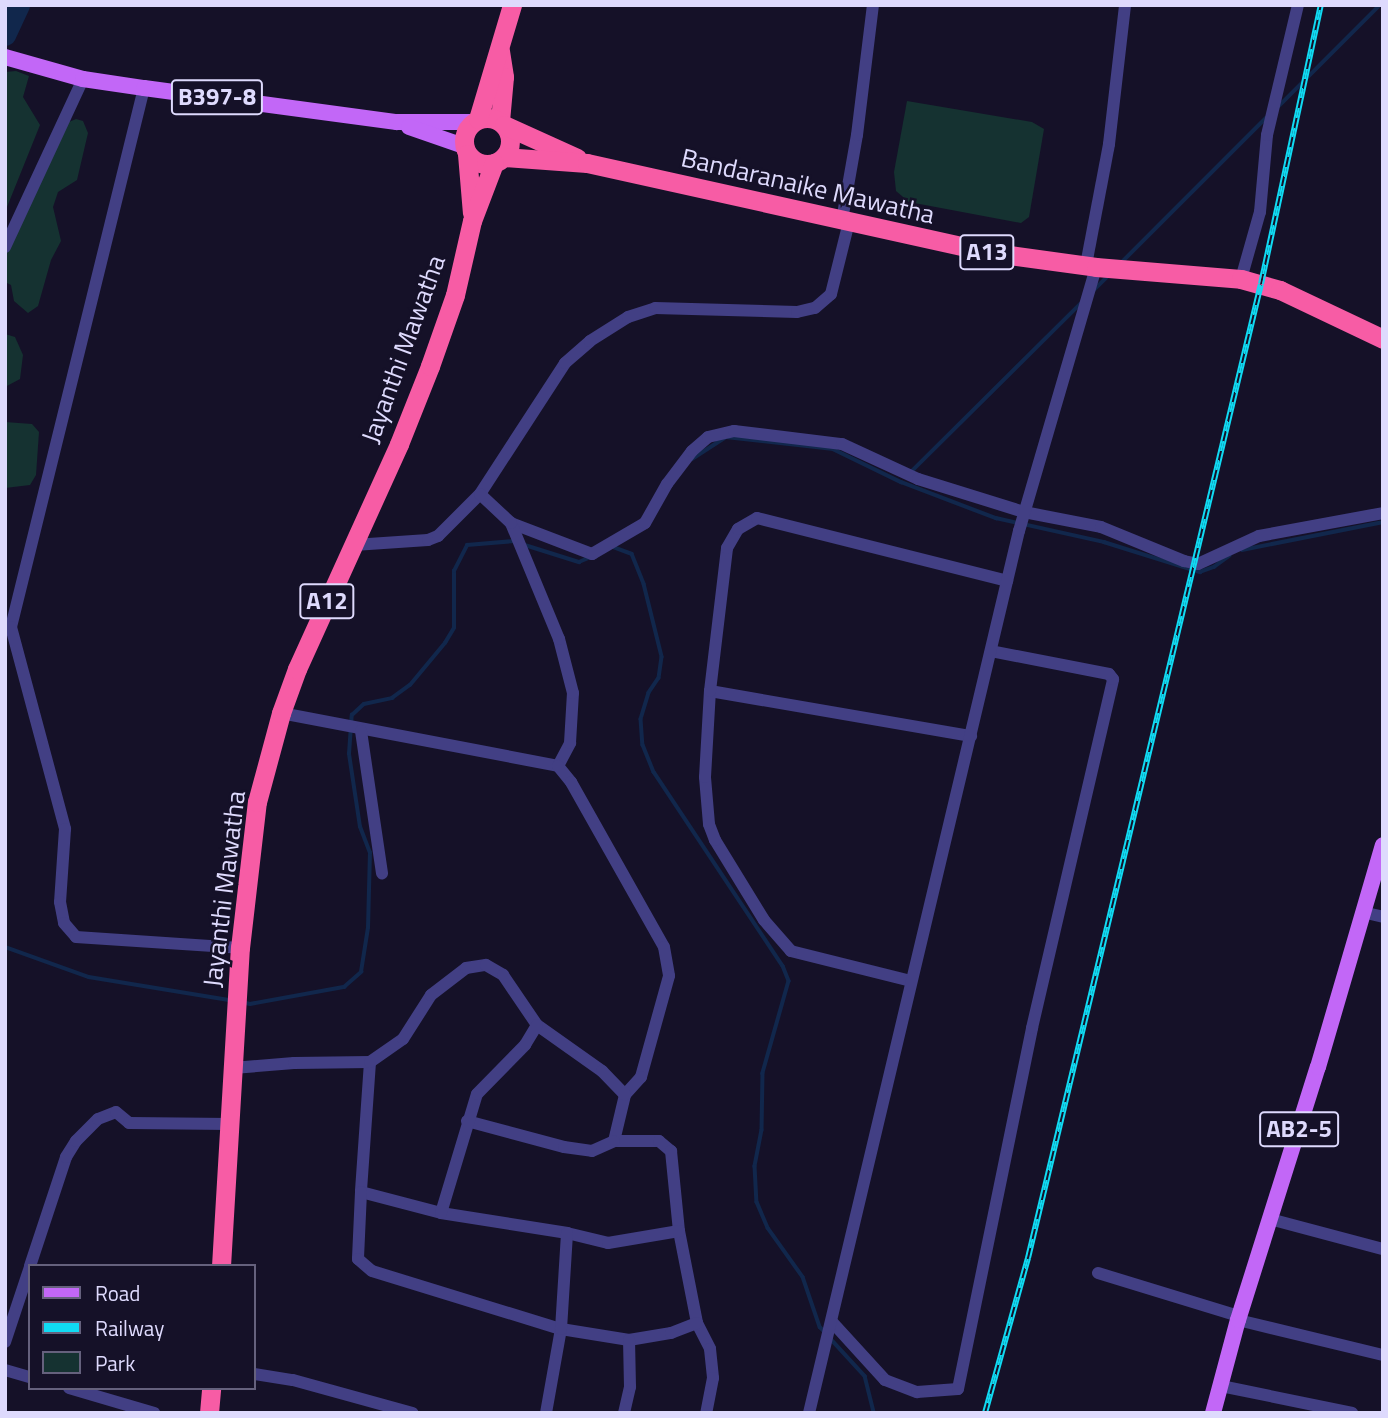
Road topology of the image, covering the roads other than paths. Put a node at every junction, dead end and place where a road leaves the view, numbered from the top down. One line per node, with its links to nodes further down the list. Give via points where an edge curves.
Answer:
1 (512, 5): 5 (highway)
2 (873, 5): 16 (street)
3 (1125, 5): 18 (street)
4 (1298, 5): 19 (street, via 1267,135 1260,212)
5 (500, 50): 9 (highway); 11 (highway, via 505,76)
6 (5, 57): 7 (main road, B397-8)
7 (83, 79): 8 (main road, B397-8); 17 (street)
8 (144, 88): 10 (main road, B397-8); 37 (street, via 11,627 65,829 60,902 64,923 76,937)
9 (475, 120): 10 (main road, B397-8); 11 (highway, via 486,117); 12 (highway, via 464,133)
10 (397, 122): 12 (main road, B397-8)
11 (502, 123): 13 (highway, via 510,141); 14 (highway, Bandaranaike Mawatha / A13)
12 (465, 150): 13 (highway, via 478,163); 15 (highway, Jayanthi Mawatha / A12)
13 (499, 160): 14 (highway, Bandaranaike Mawatha / A13); 15 (highway, Jayanthi Mawatha / A12)
14 (587, 163): 16 (highway, Bandaranaike Mawatha / A13)
15 (472, 220): 25 (highway, Jayanthi Mawatha / A12, via 455,295 430,366)
16 (846, 221): 18 (highway, Bandaranaike Mawatha / A13, via 974,249); 21 (street, via 831,294 815,308 797,312 655,308 628,317 590,341 565,363)
17 (5, 247)
18 (1091, 266): 19 (highway, Bandaranaike Mawatha / A13); 23 (street)
19 (1241, 279): 20 (highway, Bandaranaike Mawatha / A13, via 1280,290)
20 (1383, 339)
21 (480, 494): 24 (street); 25 (street, via 438,536)
22 (1383, 513): 23 (street, via 1259,536 1198,564 1101,527)
23 (1023, 515): 24 (street, via 918,479 842,444 734,431 700,444 667,484 645,523 592,554); 26 (street)
24 (511, 523): 32 (street, via 559,639 573,693 570,743)
25 (354, 545): 29 (highway, Jayanthi Mawatha / A12)
26 (1007, 581): 27 (street); 28 (street, via 757,518 738,529 727,548)
27 (992, 651): 31 (street); 58 (street, via 1109,674 1113,679 1032,1028 958,1389 917,1392 885,1380)
28 (710, 691): 31 (street); 38 (street, via 705,777 709,824 764,920 791,951)
29 (281, 713): 30 (street); 37 (highway, Jayanthi Mawatha / A12, via 255,814)
30 (358, 730): 32 (street); 34 (street)
31 (971, 736): 38 (street)
32 (558, 766): 42 (street, via 664,947 668,966 670,976 641,1077)
33 (1383, 845): 35 (main road, AB2-5)
34 (382, 873)
35 (1362, 912): 36 (street); 48 (main road, AB2-5)
36 (1383, 917)
37 (240, 948): 41 (highway, Jayanthi Mawatha / A12)
38 (911, 981): 58 (street)
39 (537, 1025): 40 (street, via 503,975 486,965 466,968 431,995 403,1039); 42 (street, via 602,1071); 43 (street, via 525,1045 477,1094)
40 (370, 1062): 41 (street); 46 (street)
41 (233, 1068): 44 (highway, Jayanthi Mawatha / A12)
42 (625, 1096): 45 (street)
43 (467, 1121): 45 (street, via 564,1147 592,1150); 47 (street)
44 (230, 1124): 52 (street, via 129,1123 116,1112 98,1119 66,1157); 53 (highway, Jayanthi Mawatha / A12)
45 (614, 1141): 49 (street, via 659,1141 671,1151)
46 (361, 1192): 47 (street); 59 (street, via 358,1259 372,1271)
47 (441, 1213): 50 (street)
48 (1270, 1219): 51 (street); 56 (main road, AB2-5)
49 (679, 1231): 50 (street, via 608,1243); 57 (street)
50 (567, 1233): 59 (street)
51 (1383, 1249)
52 (31, 1264)
53 (221, 1264)
54 (28, 1272): 61 (street)
55 (1098, 1273): 56 (street)
56 (1239, 1318): 62 (street); 66 (main road, AB2-5)
57 (696, 1323): 60 (street, via 671,1333); 74 (street, via 710,1349 712,1378)
58 (832, 1327): 75 (street)
59 (561, 1329): 60 (street); 72 (street)
60 (629, 1340): 73 (street, via 630,1387)
61 (5, 1342)
62 (1383, 1355)
63 (5, 1370): 65 (street)
64 (256, 1374): 71 (street)
65 (28, 1376)
66 (1221, 1386): 76 (main road, AB2-5); 77 (street)
67 (76, 1390): 69 (street)
68 (211, 1390): 70 (highway)
69 (154, 1413)
70 (209, 1413)
71 (413, 1413)
72 (546, 1413)
73 (624, 1413)
74 (706, 1413)
75 (809, 1413)
76 (1213, 1413)
77 (1352, 1413)

